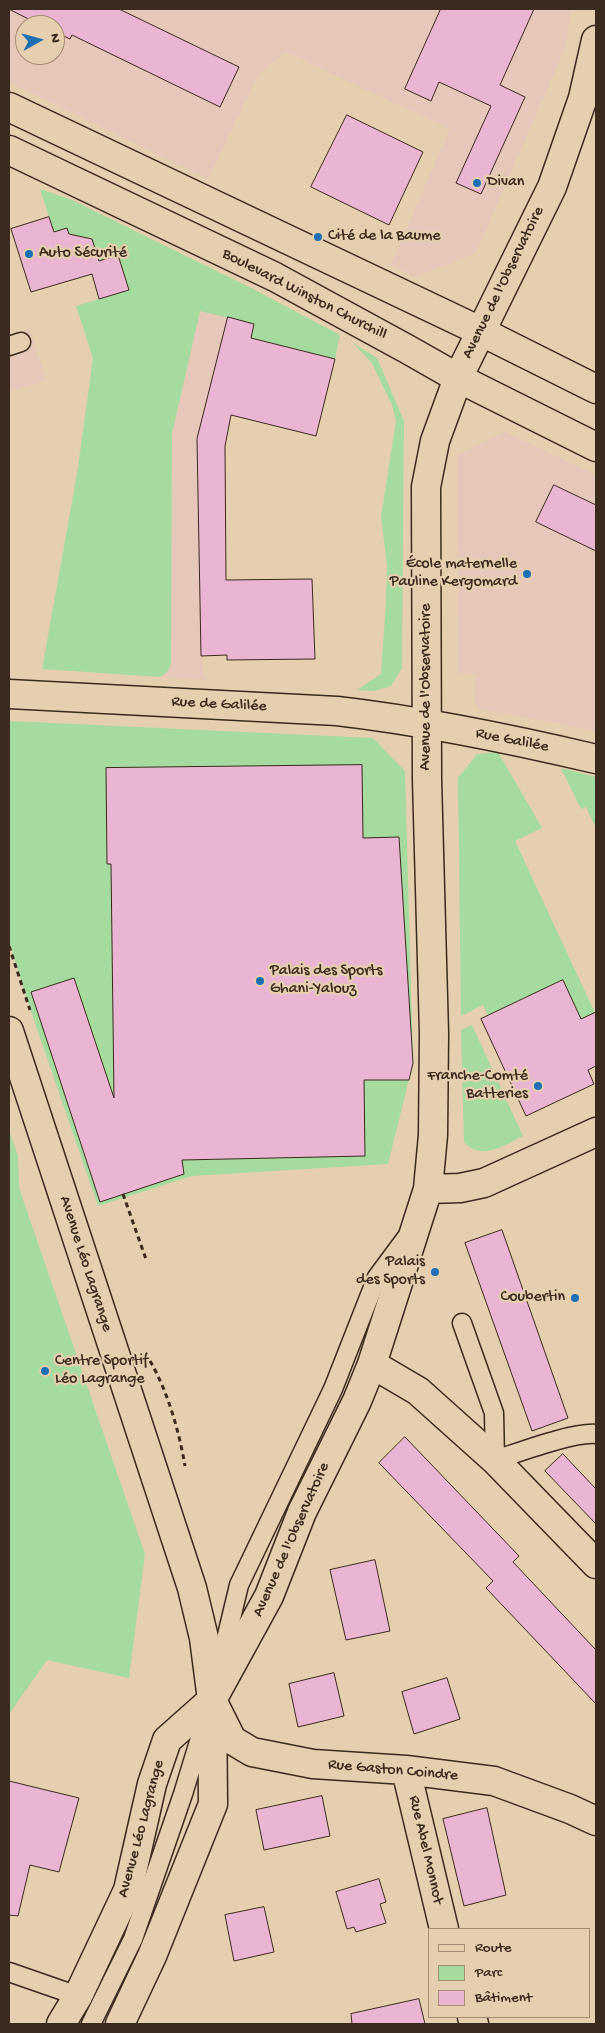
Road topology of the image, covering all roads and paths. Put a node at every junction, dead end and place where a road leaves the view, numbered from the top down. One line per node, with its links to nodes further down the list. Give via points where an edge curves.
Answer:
1 (596, 40): 4 (street, Avenue de l'Observatoire, via 584,98 552,187)
2 (9, 107): 4 (street)
3 (9, 150): 5 (street, Boulevard Winston Churchill, via 275,278)
4 (480, 331): 5 (street, Avenue de l'Observatoire); 6 (street)
5 (458, 378): 7 (street, Boulevard Winston Churchill); 9 (street, Avenue de l'Observatoire, via 435,441 426,487)
6 (596, 389)
7 (596, 447)
8 (9, 694): 9 (street, Rue de Galilée, via 336,711)
9 (428, 724): 10 (street, Rue Galilée); 13 (street, Avenue de l'Observatoire, via 434,1034 433,1135)
10 (596, 759)
11 (9, 1031): 22 (street, Avenue Léo Lagrange, via 192,1588 204,1638)
12 (592, 1139): 13 (street, via 484,1183)
13 (428, 1189): 15 (street, Avenue de l'Observatoire)
14 (123, 1194): 16 (path)
15 (421, 1217): 18 (street, Avenue de l'Observatoire); 22 (lane, Avenue de l'Observatoire, via 377,1277 333,1389 239,1585)
16 (147, 1262)
17 (462, 1322): 20 (lane, via 494,1414)
18 (372, 1364): 20 (street, via 418,1391); 22 (street, Avenue de l'Observatoire, via 302,1512 269,1596)
19 (596, 1434): 20 (lane, via 588,1433)
20 (495, 1460): 21 (street)
21 (596, 1564)
22 (212, 1700): 23 (street, Rue Gaston Coindre, via 232,1740 252,1752 312,1764); 27 (street, Avenue Léo Lagrange, via 167,1740 152,1784 128,1890); 29 (lane, Avenue Léo Lagrange, via 133,1939); 30 (street, Avenue Léo Lagrange, via 213,1804 152,1956)
23 (406, 1770): 24 (street, Rue Gaston Coindre, via 494,1781); 25 (street, Rue Abel Monnot)
24 (596, 1821)
25 (444, 1928)
26 (9, 1972): 27 (lane)
27 (78, 1996): 28 (street, Avenue Léo Lagrange)
28 (61, 2024)
29 (91, 2024)
30 (120, 2024)

